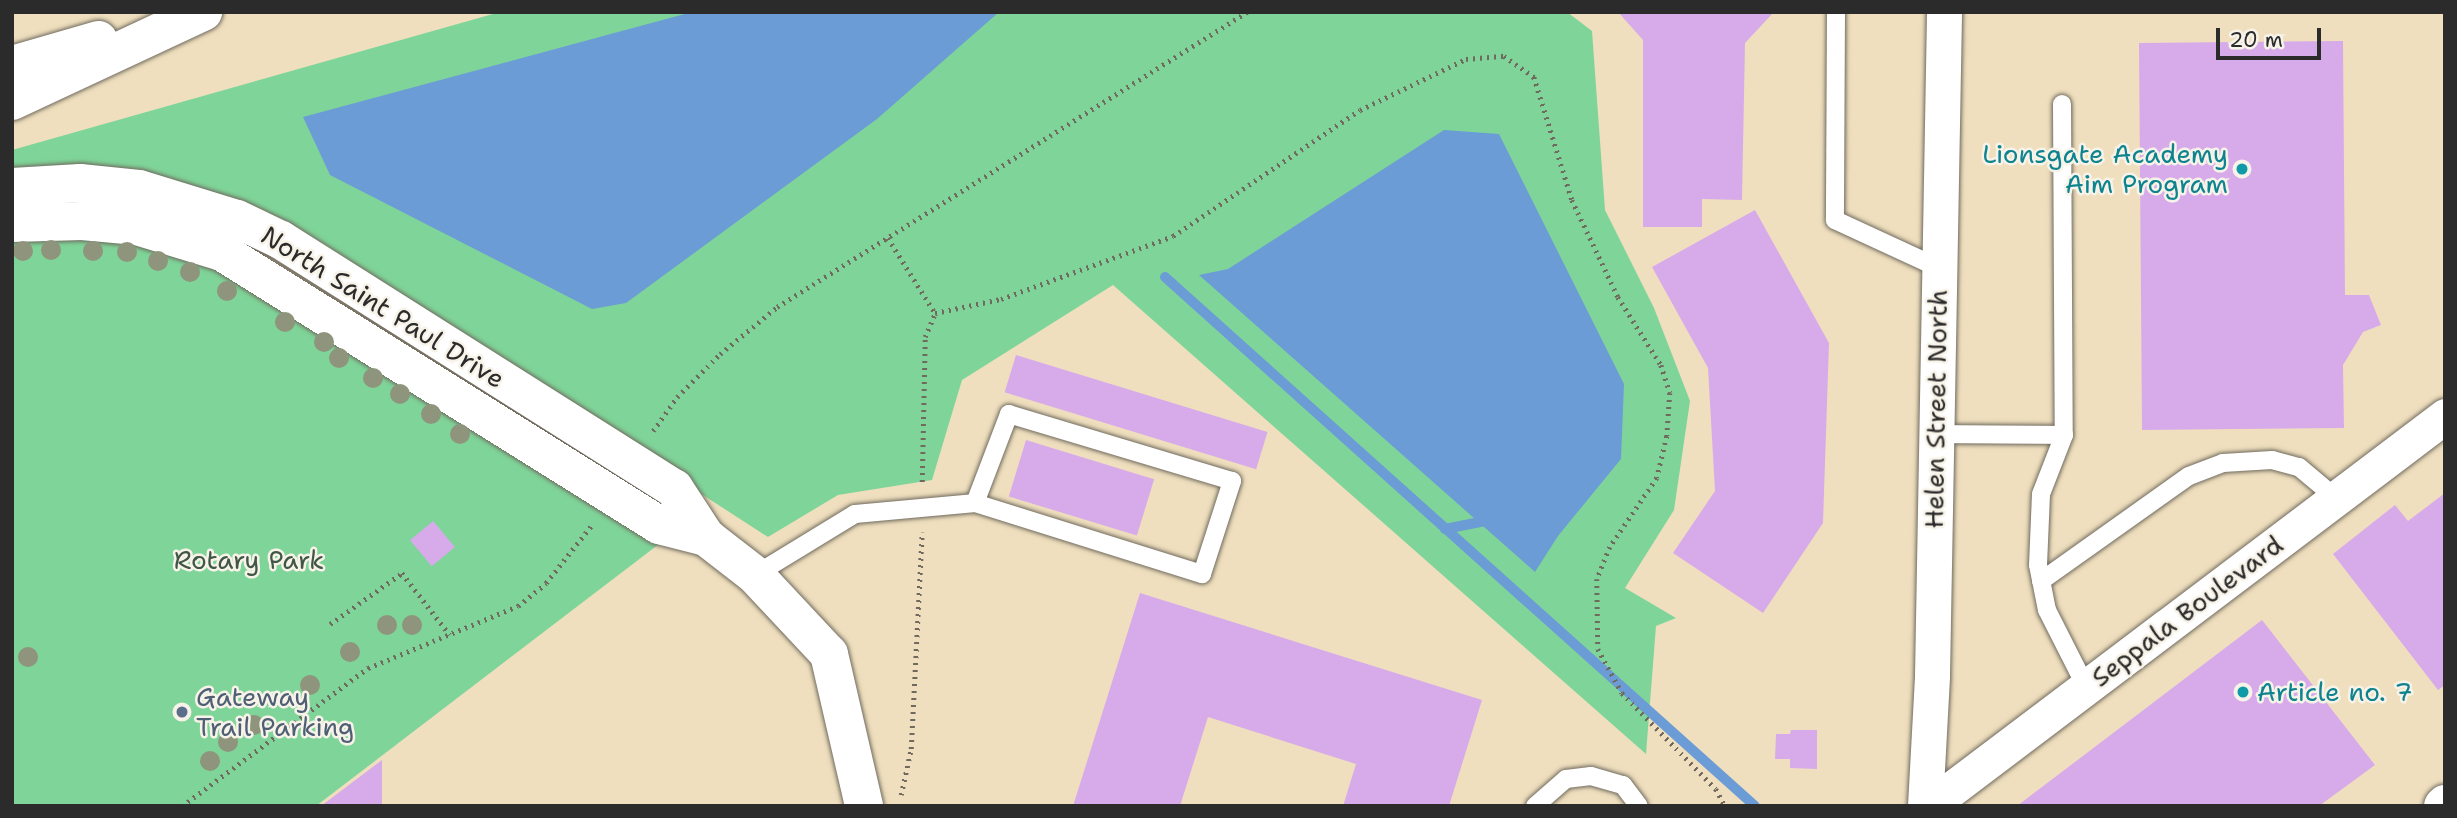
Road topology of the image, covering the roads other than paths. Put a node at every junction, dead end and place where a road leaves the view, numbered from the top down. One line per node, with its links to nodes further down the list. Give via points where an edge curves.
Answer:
1 (195, 12): 5 (main road)
2 (203, 12): 6 (main road)
3 (1836, 12): 10 (lane, via 1835,220)
4 (1944, 12): 10 (street, Helen Street North)
5 (12, 65)
6 (12, 101)
7 (2062, 104): 13 (lane)
8 (12, 187): 14 (main road, North Saint Paul Drive, via 80,183 139,189 237,219 281,240)
9 (12, 223): 14 (main road, North Saint Paul Drive, via 82,220 137,226 222,252)
10 (1939, 268): 12 (street, Helen Street North)
11 (2445, 416): 15 (street, Seppala Boulevard)
12 (1935, 434): 13 (lane); 23 (street, Helen Street North)
13 (2064, 435): 18 (lane, via 2041,494)
14 (623, 478): 17 (main road, North Saint Paul Drive, via 659,525 706,537)
15 (2336, 498): 18 (lane, via 2299,467 2272,460 2223,463 2189,476); 19 (street, Seppala Boulevard)
16 (975, 503): 16 (lane, via 1202,574 1232,481 1009,414); 17 (lane, via 855,514)
17 (755, 575): 20 (main road, North Saint Paul Drive, via 829,654)
18 (2042, 581): 19 (lane, via 2047,610)
19 (2086, 687): 23 (street, Seppala Boulevard)
20 (864, 806)
21 (1535, 806): 22 (lane, via 1566,779 1591,776 1623,785)
22 (1639, 806)
23 (1927, 806)

